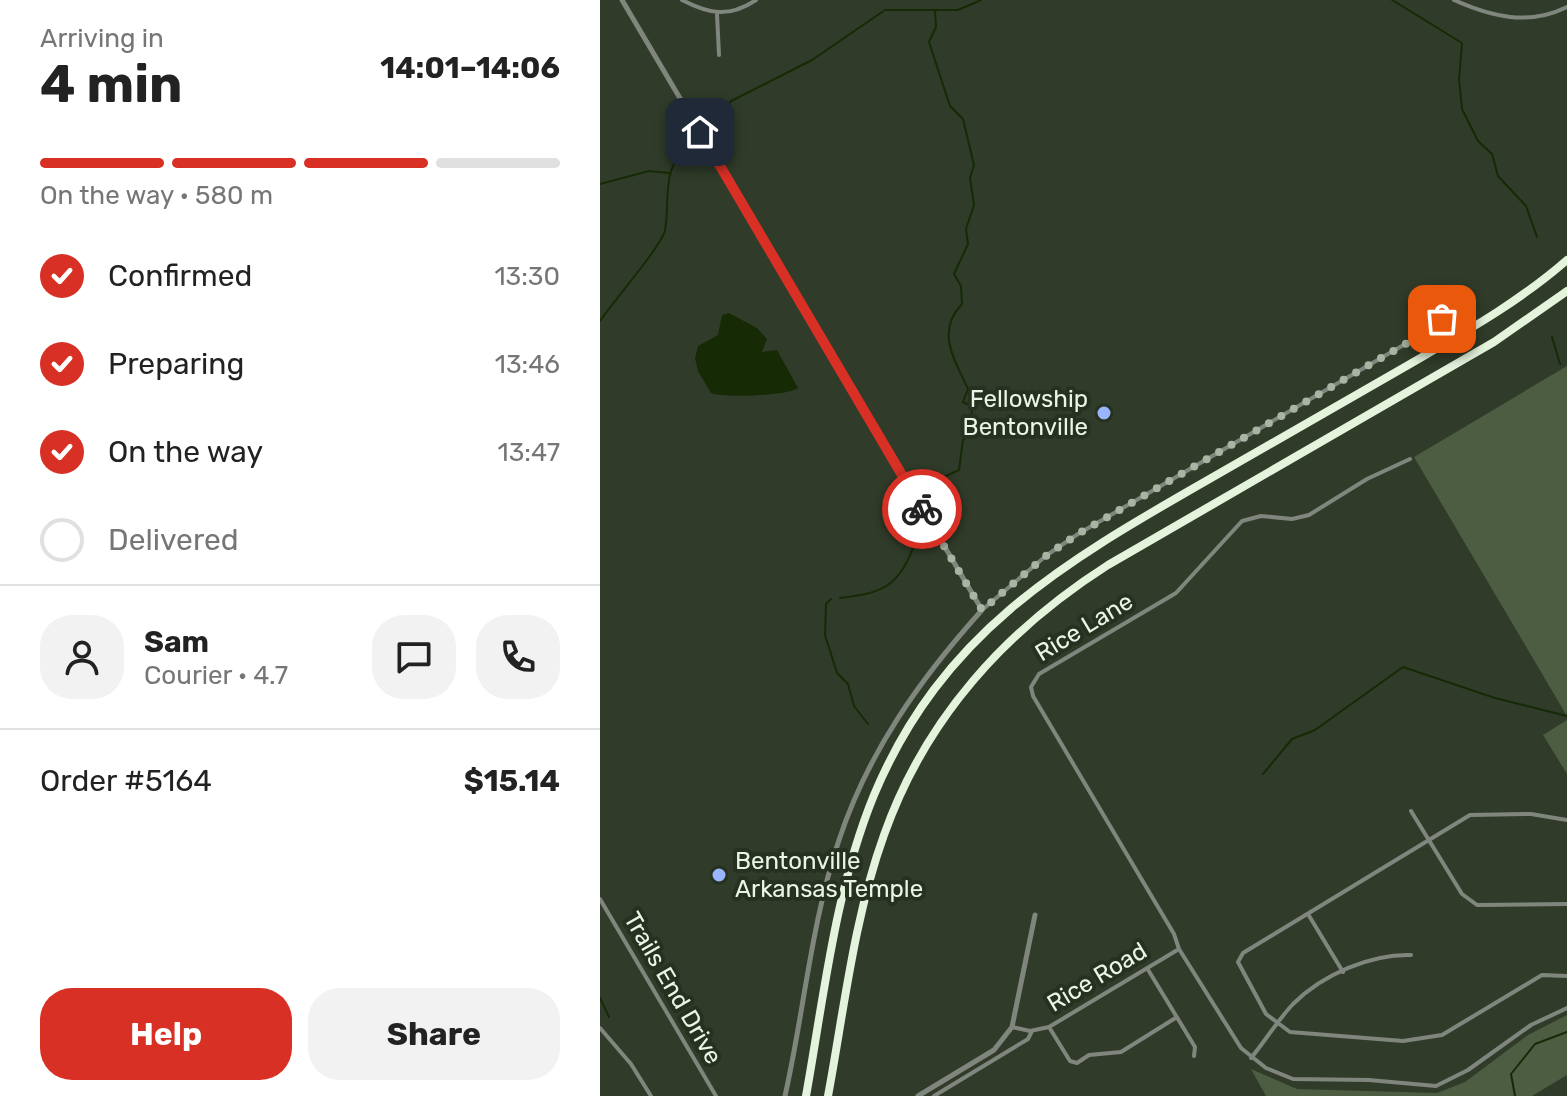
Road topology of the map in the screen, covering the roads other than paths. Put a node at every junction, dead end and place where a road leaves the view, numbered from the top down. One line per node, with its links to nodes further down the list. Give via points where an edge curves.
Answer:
1 (682, 0): 6 (street)
2 (756, 0): 6 (street)
3 (1454, 0): 5 (street, via 1498,18 1548,16)
4 (625, 1): 12 (street)
5 (1567, 7)
6 (717, 14): 7 (street)
7 (719, 55)
8 (1567, 260): 37 (highway, via 1471,329 1064,565 968,649 894,754 860,831)
9 (1567, 291): 38 (highway, via 1494,342 1108,565 1046,607 1002,647 945,716 884,835 861,921)
10 (1442, 319): 12 (street, via 1078,534)
11 (1410, 459): 20 (street, Rice Lane, via 1309,515 1242,521 1184,587 1034,679 1033,696)
12 (982, 610): 36 (street, via 902,708 854,801 826,884)
13 (1411, 811): 15 (street)
14 (1567, 820): 15 (street, via 1477,814)
15 (1429, 840): 17 (street, via 1462,894 1477,905); 18 (street)
16 (600, 899): 35 (street, Trails End Drive)
17 (1567, 904)
18 (1308, 914): 23 (street); 27 (street, via 1243,953 1238,962 1258,1002)
19 (1035, 915): 28 (street)
20 (1179, 949): 22 (street, Rice Road); 33 (street)
21 (1411, 955): 23 (street, via 1362,960)
22 (1147, 968): 26 (street); 29 (street, Rice Road)
23 (1343, 972): 27 (street, via 1293,1005)
24 (1567, 976): 27 (street, via 1549,974 1529,981 1424,1041 1301,1035)
25 (1567, 1008): 33 (street, via 1436,1086 1293,1079)
26 (1177, 1017): 29 (street, via 1121,1052 1089,1055 1077,1063 1070,1061); 32 (street, via 1195,1047)
27 (1278, 1024): 33 (street)
28 (1012, 1027): 31 (street, Rice Road); 39 (street, via 994,1050)
29 (1049, 1027): 31 (street, Rice Road)
30 (600, 1028): 34 (street)
31 (1032, 1031): 40 (street, Rice Road, via 1028,1039)
32 (1194, 1056)
33 (1251, 1058)
34 (651, 1096)
35 (716, 1096)
36 (785, 1096)
37 (806, 1096)
38 (828, 1096)
39 (918, 1096)
40 (934, 1096)

